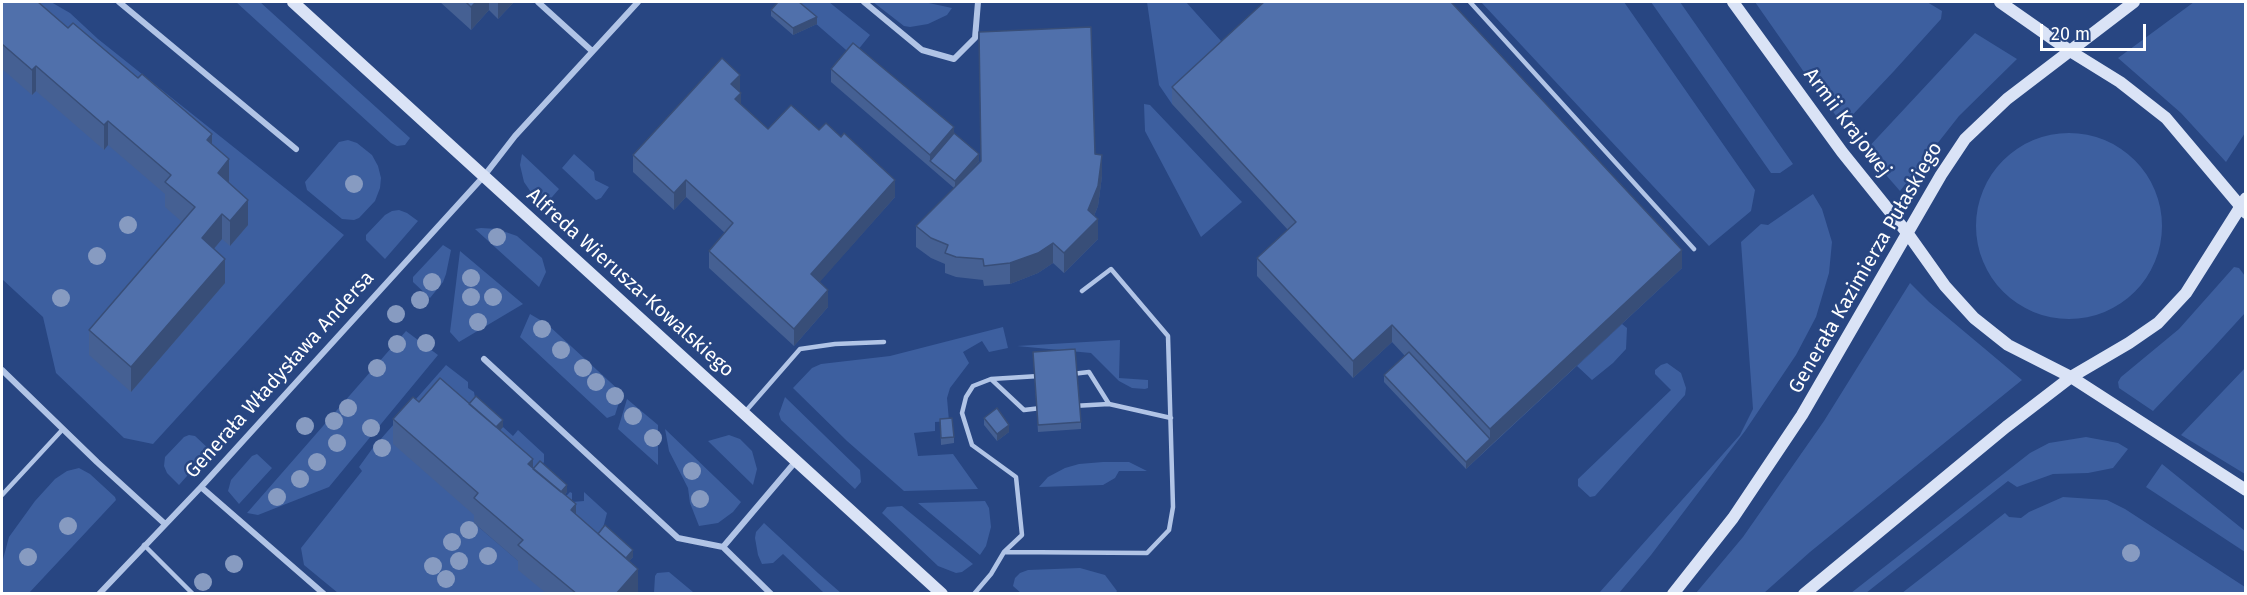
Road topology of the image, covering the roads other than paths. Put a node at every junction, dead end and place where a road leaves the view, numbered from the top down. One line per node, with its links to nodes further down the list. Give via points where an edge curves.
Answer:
1 (119, 2): 13 (street)
2 (293, 2): 14 (main road, Alfreda Wierusza-Kowalskiego)
3 (538, 2): 11 (street)
4 (638, 2): 11 (street, Generała Władysława Andersa)
5 (864, 2): 6 (street, via 922,50 954,59 975,38)
6 (978, 2)
7 (1470, 2): 17 (lane)
8 (1733, 2): 16 (main road, Armii Krajowej, via 1842,152)
9 (2000, 2): 12 (main road)
10 (2134, 2): 12 (main road, Generała Kazimierza Pułaskiego)
11 (592, 51): 14 (street, Generała Władysława Andersa)
12 (2070, 51): 15 (main road, via 2120,82 2166,118); 16 (main road, Generała Kazimierza Pułaskiego, via 2007,99 1965,139)
13 (296, 148)
14 (484, 176): 29 (main road, Alfreda Wierusza-Kowalskiego); 33 (street, Generała Władysława Andersa)
15 (2244, 206): 24 (main road, via 2186,293 2158,323)
16 (1908, 234): 24 (main road, Armii Krajowej, via 1945,286 1974,318 2008,345); 46 (main road, Generała Kazimierza Pułaskiego, via 1802,415 1733,518)
17 (1694, 249)
18 (1082, 291): 30 (lane, via 1111,269 1168,336)
19 (884, 342): 29 (lane, via 800,349)
20 (484, 359): 38 (street, via 678,538)
21 (2, 370): 31 (street)
22 (1067, 374): 26 (lane, via 1089,372)
23 (1045, 375): 25 (lane)
24 (2071, 377): 34 (main road, Armii Krajowej); 47 (main road)
25 (991, 379): 28 (lane, via 1024,410); 39 (lane, via 973,386 962,414 972,445 1016,477 1022,534)
26 (1109, 404): 27 (lane); 30 (lane)
27 (1069, 406)
28 (1047, 408)
29 (744, 414): 32 (main road, Alfreda Wierusza-Kowalskiego)
30 (1171, 417): 39 (lane, via 1173,507 1169,530 1147,553)
31 (63, 429): 35 (lane); 36 (street)
32 (797, 460): 38 (street); 44 (main road, Alfreda Wierusza-Kowalskiego)
33 (201, 487): 36 (street, Generała Władysława Andersa); 42 (street)
34 (2246, 490)
35 (2, 495)
36 (165, 524): 37 (street, Generała Władysława Andersa)
37 (144, 545): 40 (street, Generała Władysława Andersa); 41 (lane)
38 (723, 548): 43 (street)
39 (1004, 552): 45 (lane)
40 (99, 594)
41 (193, 594)
42 (324, 594)
43 (771, 594)
44 (942, 594)
45 (974, 594)
46 (1673, 594)
47 (1804, 594)

